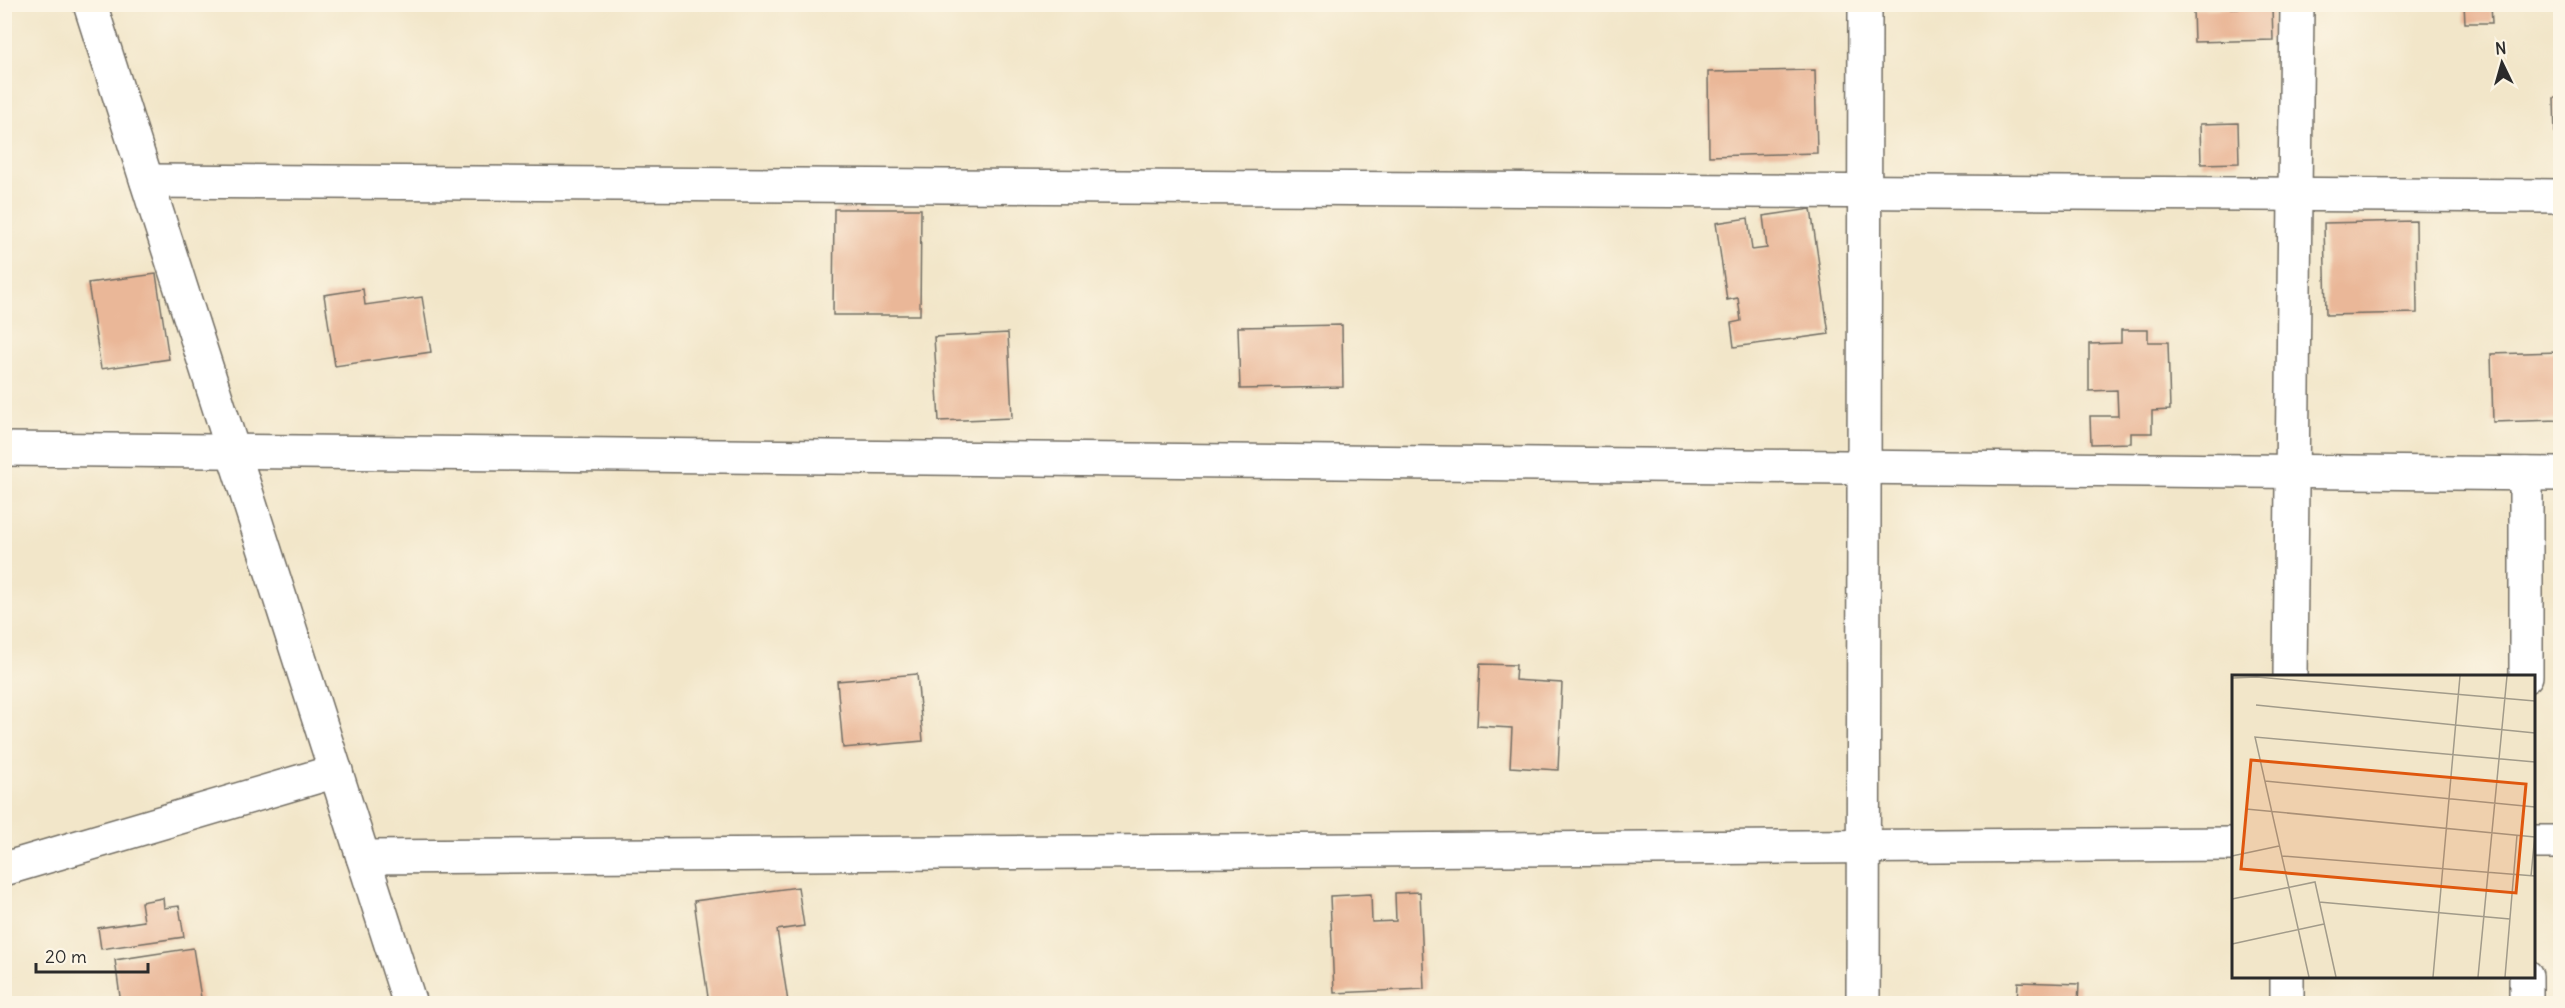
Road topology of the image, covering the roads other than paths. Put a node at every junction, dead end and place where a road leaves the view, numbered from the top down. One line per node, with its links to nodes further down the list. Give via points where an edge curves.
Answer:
1 (90, 4): 4 (street)
2 (1865, 4): 5 (street)
3 (2297, 4): 6 (street)
4 (147, 182): 5 (street); 9 (street)
5 (1864, 192): 6 (street); 10 (street)
6 (2295, 194): 7 (street); 11 (street)
7 (2560, 196)
8 (4, 449): 9 (street)
9 (234, 451): 10 (street); 16 (street)
10 (1864, 467): 11 (street); 20 (street)
11 (2292, 471): 12 (street); 14 (street)
12 (2526, 474): 13 (street); 15 (street)
13 (2560, 474)
14 (2290, 675)
15 (2526, 675)
16 (336, 771): 21 (street); 22 (street)
17 (2535, 842): 18 (street)
18 (2560, 842)
19 (2232, 844): 20 (street)
20 (1863, 847): 21 (street); 26 (street)
21 (363, 856): 25 (street)
22 (4, 869)
23 (2287, 978): 27 (street)
24 (2526, 978): 28 (street)
25 (410, 1004)
26 (1863, 1004)
27 (2287, 1004)
28 (2526, 1004)

